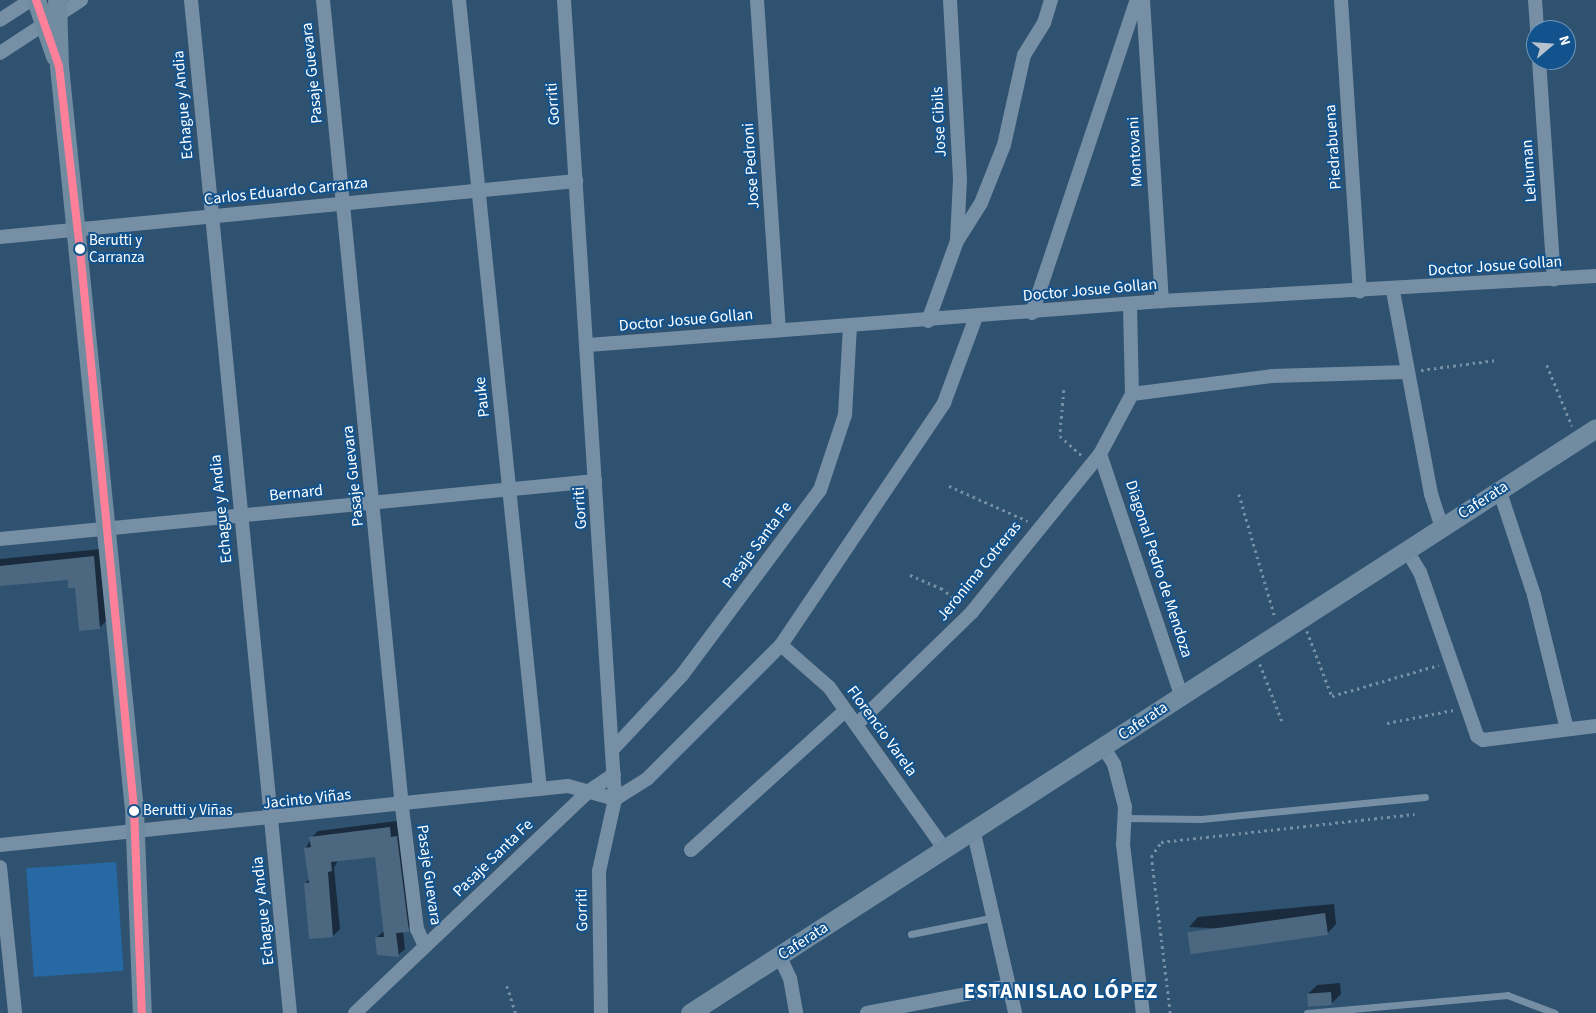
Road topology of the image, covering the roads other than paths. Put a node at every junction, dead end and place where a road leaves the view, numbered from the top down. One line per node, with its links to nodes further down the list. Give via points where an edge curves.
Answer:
1 (31, 0): 16 (street)
2 (36, 0): 18 (street)
3 (81, 0): 15 (street)
4 (191, 0): 25 (street, Echague y Andia)
5 (323, 0): 24 (street, Pasaje Guevara)
6 (459, 0): 23 (street, Pauke)
7 (564, 0): 22 (street, Gorriti)
8 (757, 0): 39 (street, Jose Pedroni)
9 (950, 0): 28 (street, Jose Cibils, via 960,180)
10 (1051, 0): 28 (street, via 1044,23 1024,56 1011,121 985,194)
11 (1137, 0): 35 (street)
12 (1143, 0): 33 (street, Montovani)
13 (1341, 0): 31 (street, Piedrabuena)
14 (1536, 0): 17 (street)
15 (58, 7): 18 (street); 20 (street)
16 (0, 20)
17 (1537, 20)
18 (44, 25): 19 (street); 20 (street)
19 (0, 54)
20 (59, 66): 26 (street)
21 (1540, 70): 30 (street, Lehuman)
22 (576, 181): 23 (street, Carlos Eduardo Carranza); 40 (street, Gorriti)
23 (478, 190): 24 (street, Carlos Eduardo Carranza); 46 (street, Pauke)
24 (343, 203): 25 (street, Carlos Eduardo Carranza); 48 (street, Pasaje Guevara)
25 (210, 217): 26 (street, Carlos Eduardo Carranza); 49 (street, Echague y Andia)
26 (78, 229): 27 (street, Carlos Eduardo Carranza); 51 (street)
27 (0, 237)
28 (957, 241): 37 (street)
29 (1596, 276): 30 (street, Doctor Josue Gollan)
30 (1554, 279): 32 (street, Doctor Josue Gollan)
31 (1360, 291): 32 (street, Doctor Josue Gollan); 33 (street, Doctor Josue Gollan)
32 (1393, 291): 41 (street)
33 (1162, 301): 34 (street, Doctor Josue Gollan)
34 (1130, 306): 35 (street, Doctor Josue Gollan); 42 (street)
35 (1032, 312): 36 (street, Doctor Josue Gollan)
36 (976, 317): 37 (street, Doctor Josue Gollan); 54 (street, via 944,403)
37 (928, 320): 38 (street, Doctor Josue Gollan)
38 (850, 326): 39 (street, Doctor Josue Gollan); 61 (street, Pasaje Santa Fe, via 845,415 820,490 682,675)
39 (779, 330): 40 (street, Doctor Josue Gollan)
40 (588, 345): 45 (street, Gorriti)
41 (1406, 372): 42 (street, via 1272,376); 50 (street, via 1431,494)
42 (1132, 394): 44 (street)
43 (1596, 428): 47 (street, Caferata)
44 (1095, 459): 55 (street, Diagonal Pedro de Mendoza); 57 (street, Jeronima Cotreras, via 972,612)
45 (595, 481): 46 (street, Bernard); 61 (street, Gorriti)
46 (509, 489): 48 (street, Bernard); 63 (street, Pauke)
47 (1499, 489): 50 (street, Caferata); 59 (street, via 1534,595)
48 (374, 502): 49 (street, Bernard); 67 (street, Pasaje Guevara)
49 (239, 516): 51 (street, Bernard); 69 (street, Echague y Andia)
50 (1442, 527): 53 (street, Caferata)
51 (107, 529): 52 (street, Bernard); 71 (street)
52 (0, 539)
53 (1406, 549): 55 (street, Caferata); 59 (street, via 1420,572 1467,707 1483,740)
54 (781, 645): 56 (street, Florencio Varela, via 829,687); 66 (street, via 647,779)
55 (1181, 695): 60 (street, Caferata)
56 (845, 710): 57 (street, Florencio Varela); 74 (street)
57 (857, 724): 73 (street, Florencio Varela)
58 (1596, 726): 59 (street)
59 (1567, 729)
60 (1104, 748): 68 (street, via 1114,764); 70 (street, Caferata)
61 (613, 749): 62 (street, Gorriti)
62 (614, 774): 64 (street, Pasaje Santa Fe); 66 (street, Gorriti)
63 (540, 790): 64 (street, Jacinto Viñas, via 568,786); 67 (street, Jacinto Viñas)
64 (589, 791): 66 (street, Jacinto Viñas); 78 (street, Pasaje Santa Fe)
65 (1425, 797): 68 (lane, via 1201,819)
66 (615, 799): 85 (street, Gorriti, via 599,871)
67 (402, 807): 69 (street, Jacinto Viñas); 78 (street, Pasaje Guevara, via 417,929)
68 (1127, 818): 90 (street, via 1123,844)
69 (272, 820): 71 (street, Jacinto Viñas); 83 (street, Echague y Andia)
70 (973, 829): 73 (street, Caferata); 76 (street)
71 (136, 832): 72 (street, Jacinto Viñas); 82 (street)
72 (0, 845)
73 (944, 848): 79 (street, Caferata)
74 (691, 850)
75 (0, 867): 81 (street)
76 (995, 917): 77 (lane); 80 (street)
77 (911, 934)
78 (425, 946): 84 (street, Pasaje Santa Fe)
79 (780, 957): 86 (street, Caferata); 87 (street, via 790,978)
80 (1009, 986): 88 (street); 89 (street)
81 (15, 1013)
82 (142, 1013)
83 (290, 1013)
84 (356, 1013)
85 (602, 1013)
86 (690, 1013)
87 (796, 1013)
88 (867, 1013)
89 (1015, 1013)
90 (1143, 1013)
91 (1307, 1013): 92 (lane, via 1507,995)
92 (1555, 1013)

